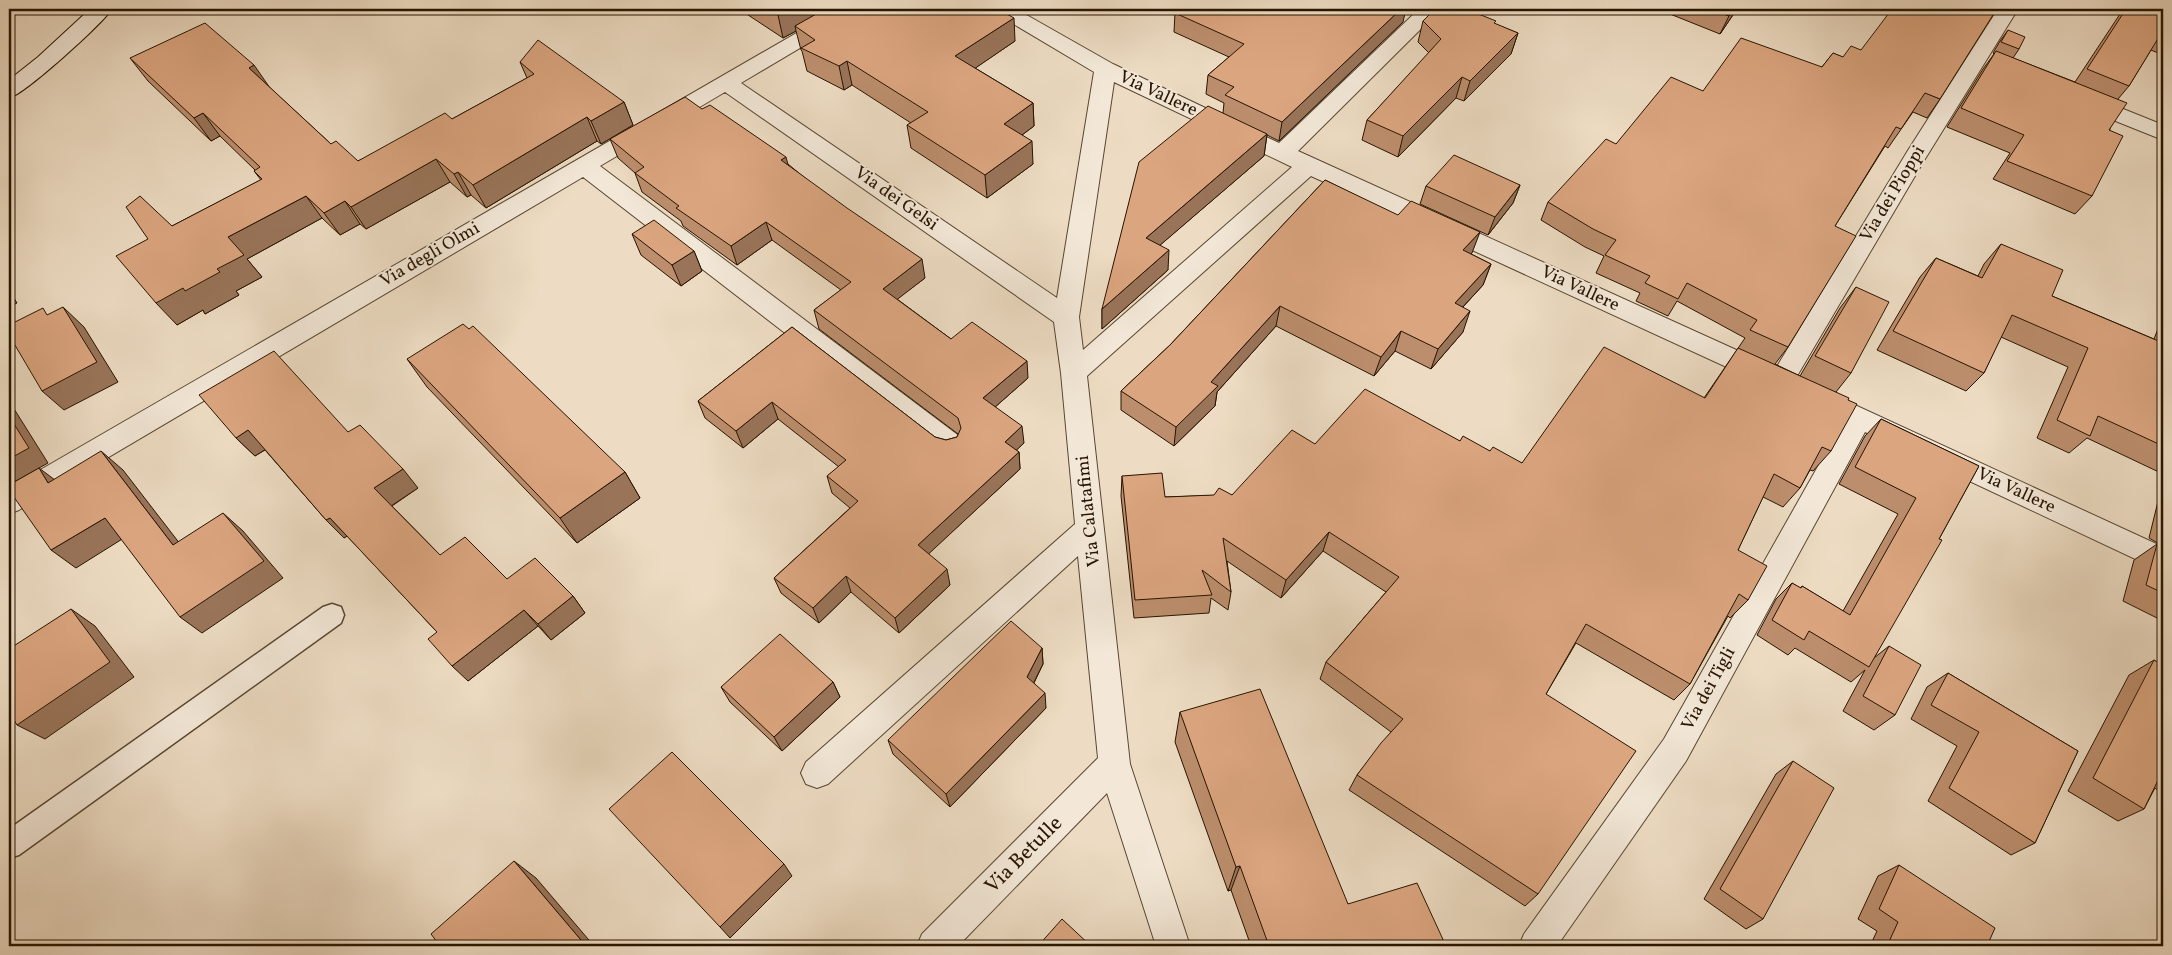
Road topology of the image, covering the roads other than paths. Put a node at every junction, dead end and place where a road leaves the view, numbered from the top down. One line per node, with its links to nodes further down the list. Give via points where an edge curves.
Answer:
1 (102, 9): 8 (street)
2 (852, 9): 7 (street, Via degli Olmi)
3 (1002, 9): 6 (street, Via Vallere)
4 (1431, 9): 11 (street)
5 (2008, 9): 16 (street, Via dei Pioppi, via 1987,60)
6 (1105, 69): 11 (street, Via Vallere); 14 (street, Via Calatafimi)
7 (725, 82): 12 (street, Via degli Olmi); 14 (street, Via dei Gelsi)
8 (9, 91)
9 (2066, 93): 10 (street)
10 (2163, 133)
11 (1282, 153): 13 (street, Via Vallere)
12 (583, 165): 18 (street); 19 (street, Via degli Olmi)
13 (1309, 165): 15 (street); 16 (street, Via Vallere)
14 (1066, 317): 15 (street, Via Calatafimi)
15 (1074, 373): 20 (street, Via Calatafimi)
16 (1781, 381): 17 (street, Via Vallere)
17 (1859, 418): 21 (street, Via Vallere); 28 (street, Via dei Tigli, via 1675,750)
18 (949, 444)
19 (9, 502)
20 (1090, 528): 23 (street, Via Calatafimi); 24 (street)
21 (2163, 560)
22 (332, 615): 25 (lane)
23 (1114, 764): 26 (street, Via Betulle); 27 (street, Via Calatafimi)
24 (817, 773)
25 (9, 845)
26 (934, 946)
27 (1173, 946)
28 (1536, 946)

